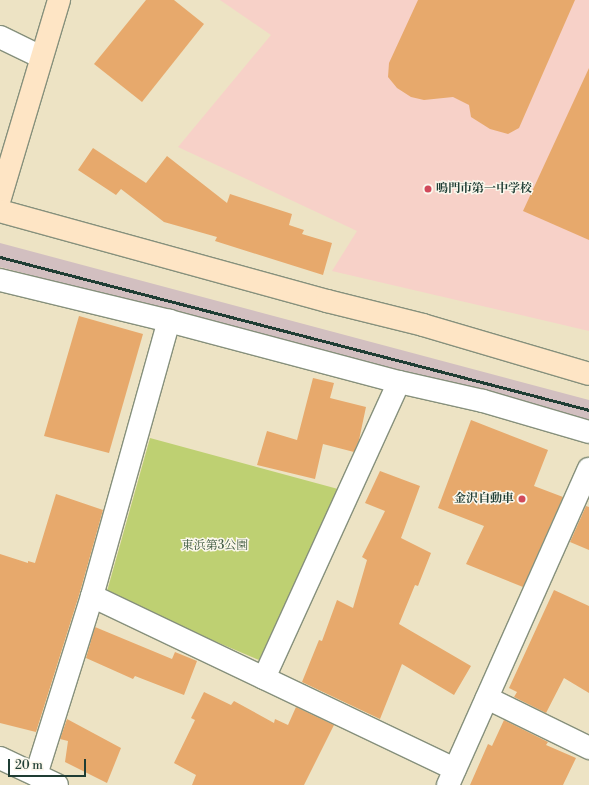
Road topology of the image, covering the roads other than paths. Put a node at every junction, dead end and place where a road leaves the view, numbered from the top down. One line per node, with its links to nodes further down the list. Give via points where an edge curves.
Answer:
1 (59, 0): 3 (street)
2 (0, 37): 3 (street)
3 (41, 57): 4 (street)
4 (0, 198)
5 (0, 211): 8 (street, via 423,325)
6 (0, 280): 7 (street)
7 (169, 322): 9 (street); 12 (street)
8 (589, 374)
9 (398, 382): 10 (street, via 483,401); 13 (street)
10 (589, 432)
11 (589, 469): 14 (street)
12 (92, 596): 13 (street); 17 (street)
13 (264, 678): 18 (street)
14 (487, 698): 15 (street); 18 (street)
15 (589, 748)
16 (0, 758): 17 (street)
17 (36, 775): 19 (street)
18 (452, 777)
19 (57, 785)

